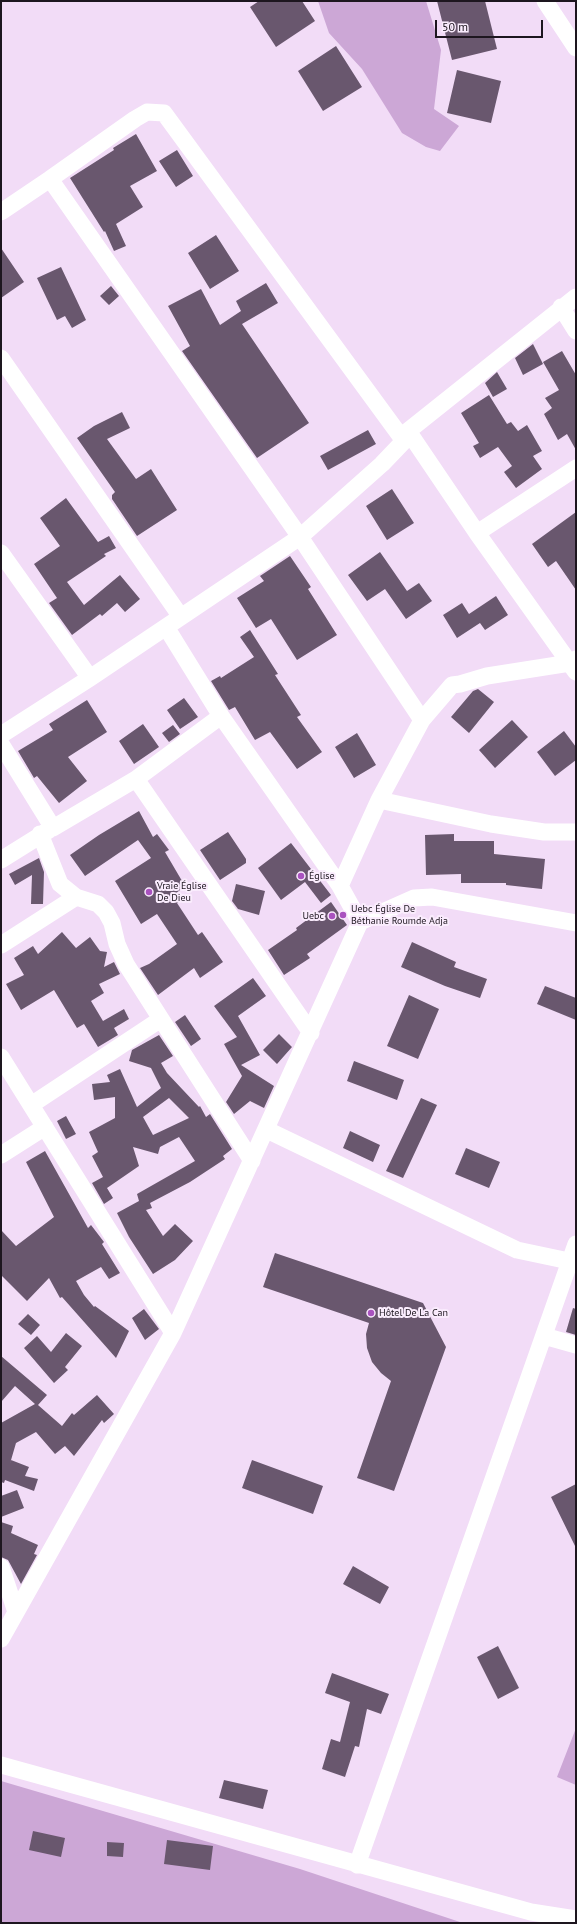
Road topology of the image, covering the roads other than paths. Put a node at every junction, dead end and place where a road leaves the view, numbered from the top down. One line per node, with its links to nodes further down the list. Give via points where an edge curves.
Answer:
1 (545, 1): 2 (street)
2 (576, 48)
3 (50, 179): 4 (street); 9 (street, via 141,115 147,112 164,113); 12 (street)
4 (1, 212)
5 (576, 297): 6 (street)
6 (561, 307): 7 (street); 9 (street)
7 (576, 331)
8 (1, 358): 14 (street)
9 (406, 436): 11 (street); 12 (street, via 382,464)
10 (576, 468): 11 (street)
11 (477, 533): 16 (street)
12 (300, 537): 14 (street); 19 (street)
13 (1, 553): 17 (street)
14 (181, 617): 15 (street)
15 (166, 627): 17 (street); 18 (street)
16 (574, 665): 19 (street, via 487,676 452,685)
17 (90, 678): 20 (street)
18 (221, 716): 22 (street); 27 (street)
19 (422, 720): 23 (street)
20 (1, 735)
21 (1, 744): 24 (street)
22 (136, 779): 24 (street); 33 (street)
23 (379, 800): 25 (street, via 491,824 544,832); 27 (street)
24 (46, 831): 26 (street); 28 (street, via 60,884)
25 (576, 832)
26 (1, 860)
27 (340, 886): 29 (street)
28 (76, 897): 31 (street); 32 (street, via 98,904 106,912 126,964)
29 (360, 922): 30 (street, via 414,898 432,897); 33 (street)
30 (576, 923)
31 (1, 945)
32 (161, 1018): 35 (street); 39 (street)
33 (311, 1033): 37 (street)
34 (1, 1056): 35 (street)
35 (31, 1105): 36 (street)
36 (45, 1127): 38 (street); 42 (street)
37 (267, 1130): 39 (street); 41 (street, via 517,1250)
38 (1, 1156)
39 (252, 1161): 42 (street)
40 (576, 1244): 41 (street)
41 (569, 1261): 43 (street)
42 (173, 1333): 46 (street)
43 (544, 1336): 44 (street); 49 (street)
44 (576, 1345)
45 (1, 1567): 46 (street)
46 (16, 1612): 47 (street)
47 (1, 1639)
48 (1, 1765): 49 (street)
49 (358, 1865): 50 (street)
50 (530, 1918): 51 (street)
51 (576, 1919)

